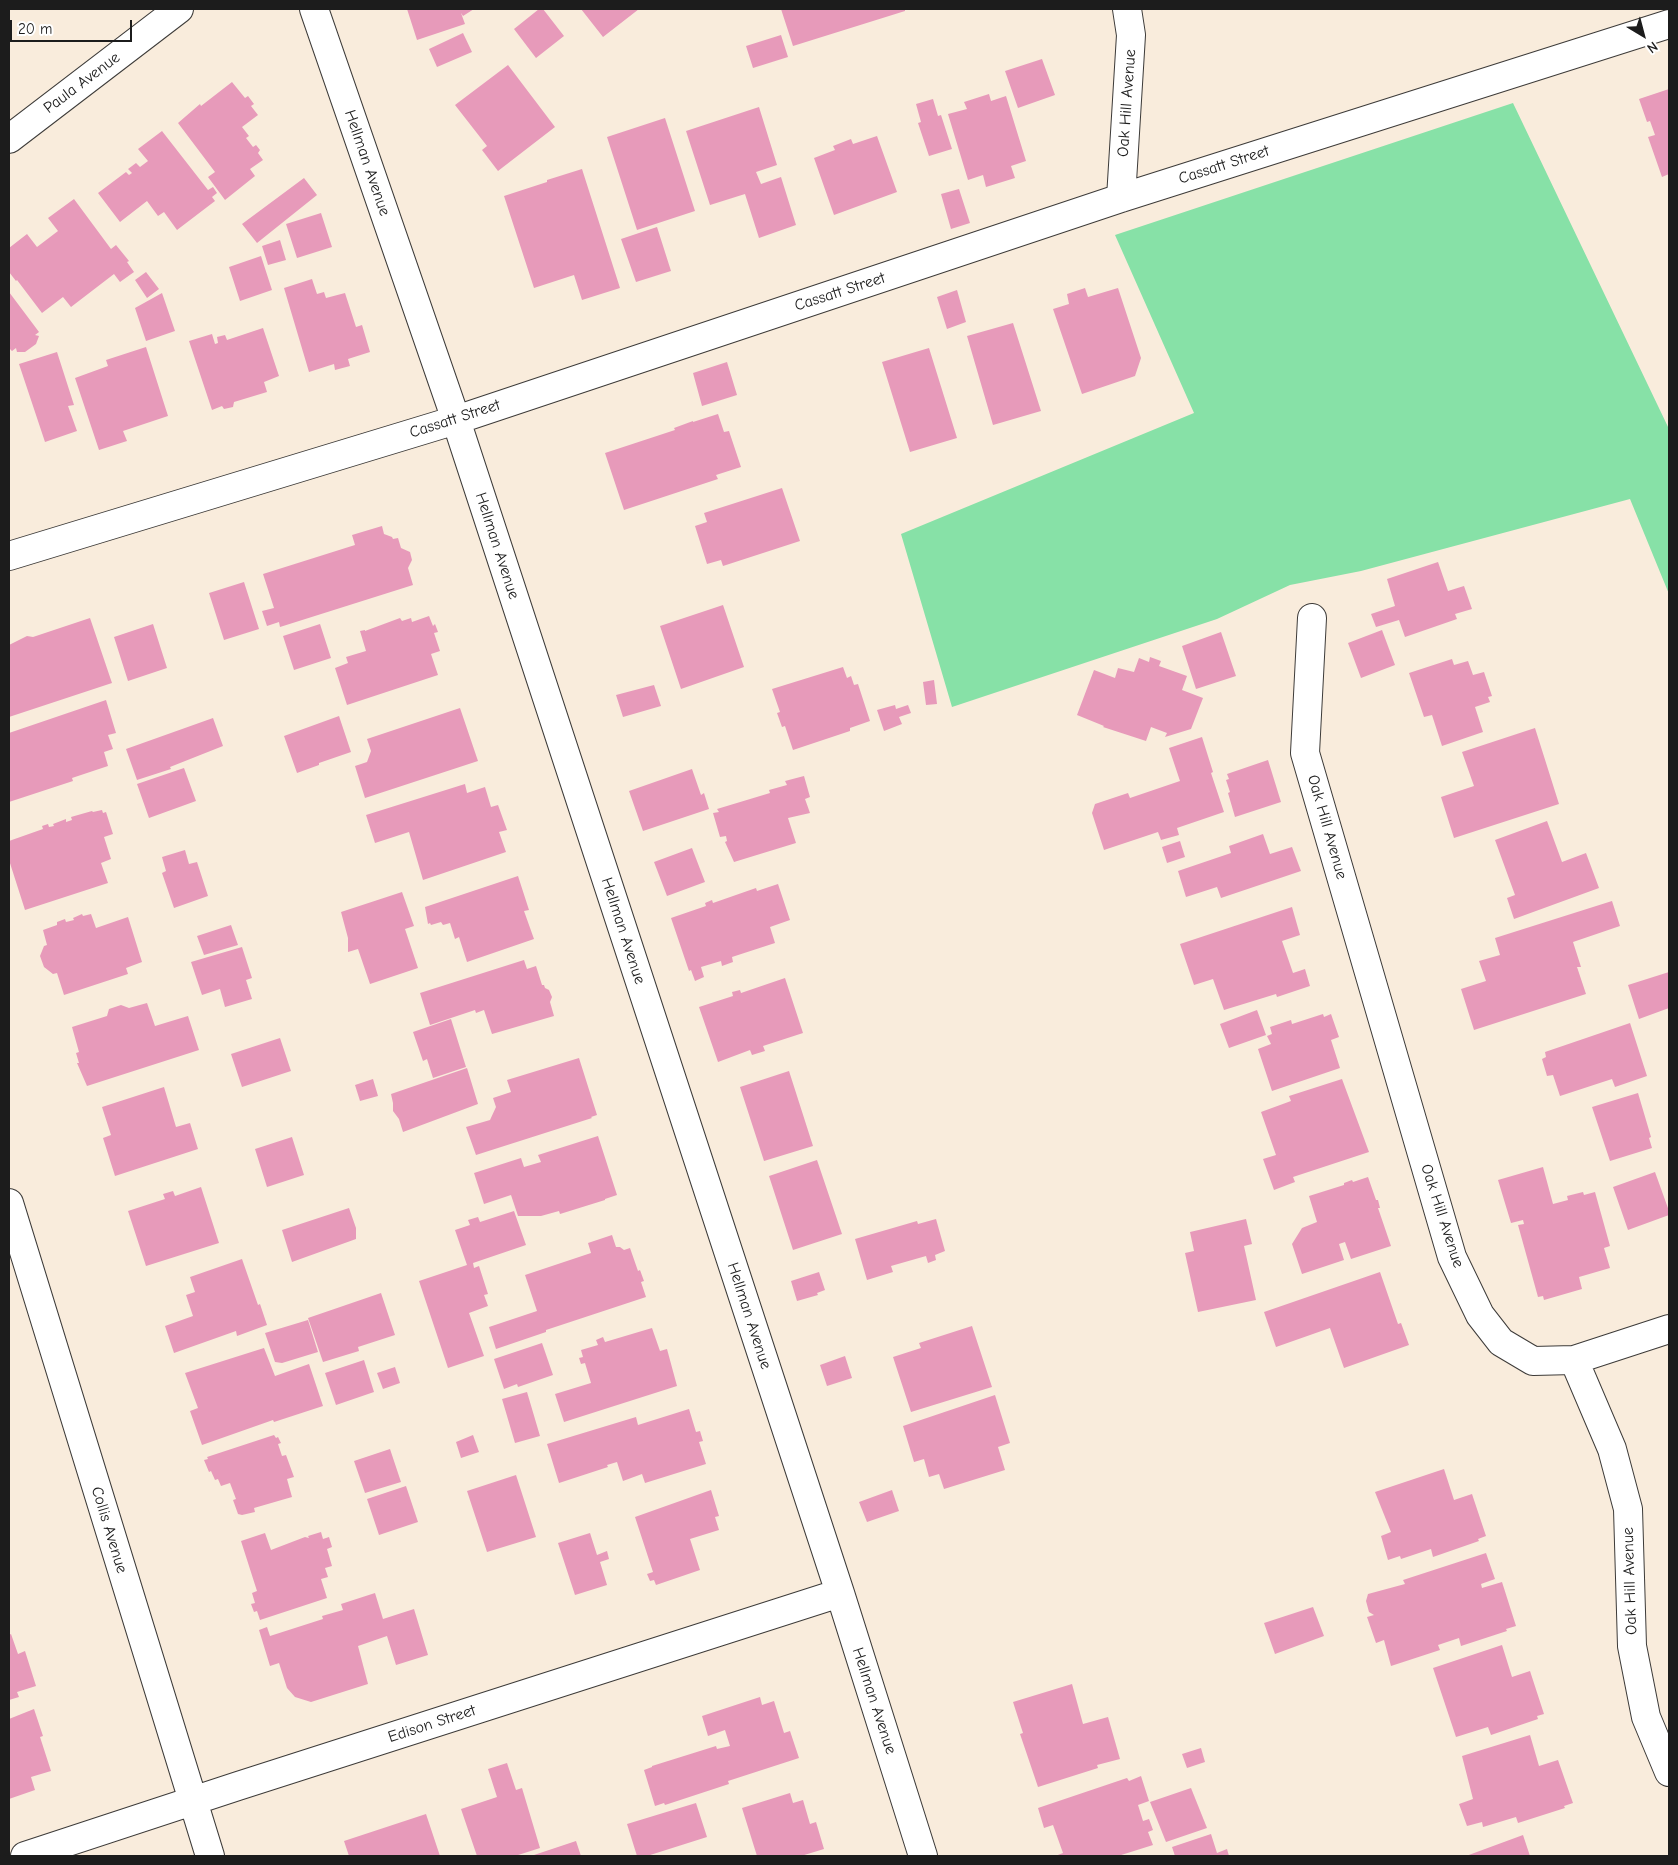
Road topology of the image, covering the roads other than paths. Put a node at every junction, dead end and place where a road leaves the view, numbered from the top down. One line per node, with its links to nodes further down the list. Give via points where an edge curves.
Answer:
1 (179, 9): 5 (street, Paula Avenue)
2 (314, 9): 7 (street, Hellman Avenue)
3 (1127, 9): 6 (street, Oak Hill Avenue, via 1131,35)
4 (1669, 24): 6 (street, Cassatt Street)
5 (9, 139)
6 (1121, 198): 7 (street, Cassatt Street)
7 (456, 420): 8 (street, Cassatt Street); 13 (street, Hellman Avenue)
8 (9, 556)
9 (1312, 618): 12 (street, Oak Hill Avenue, via 1305,753 1452,1257 1480,1315 1501,1342 1533,1361)
10 (9, 1203): 15 (street, Collis Avenue)
11 (1669, 1329): 12 (street)
12 (1574, 1360): 14 (street, Oak Hill Avenue, via 1612,1449 1628,1509 1632,1646 1646,1717)
13 (840, 1593): 15 (street, Edison Street); 18 (street, Hellman Avenue)
14 (1669, 1772)
15 (192, 1801): 16 (street, Edison Street); 17 (street, Collis Avenue)
16 (25, 1856)
17 (210, 1856)
18 (923, 1856)

